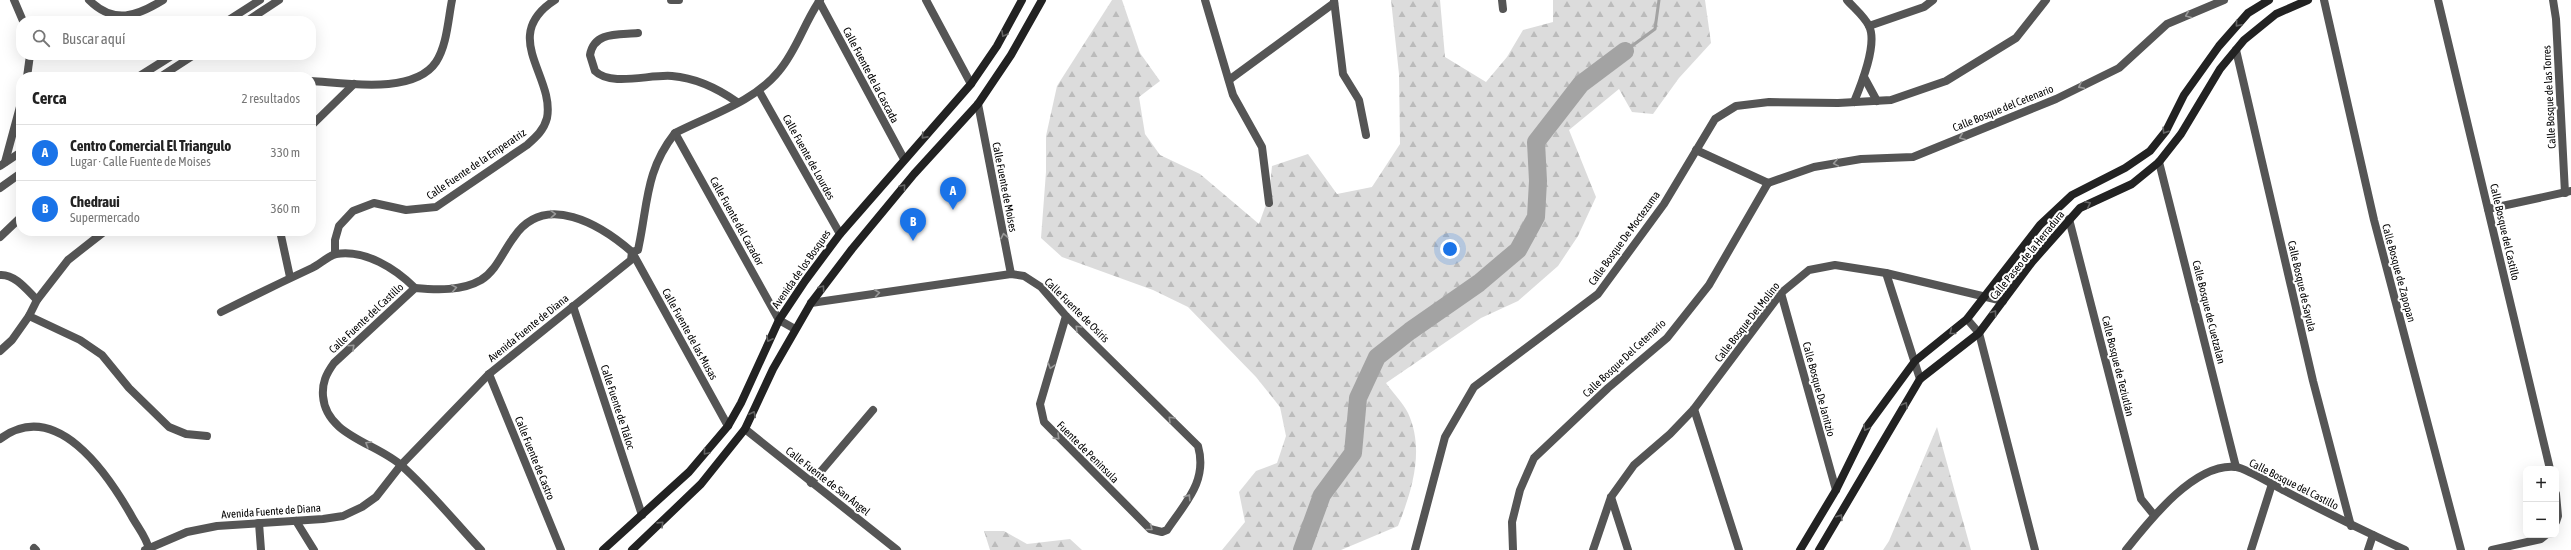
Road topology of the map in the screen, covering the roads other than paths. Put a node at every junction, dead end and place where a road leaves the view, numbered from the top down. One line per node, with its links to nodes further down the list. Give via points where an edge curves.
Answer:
1 (14, 0): 27 (street)
2 (89, 0): 3 (street, via 102,10 124,16 144,12)
3 (163, 0)
4 (260, 0): 28 (street)
5 (279, 0): 29 (street)
6 (452, 0): 42 (street, via 443,45 436,62 427,72 398,83)
7 (555, 0): 71 (street, Calle Fuente de la Emperatriz, via 536,20 530,37 531,55 546,99 547,118 540,133 527,145 436,207 406,210 374,203 353,211 343,220 336,233)
8 (671, 0): 9 (street)
9 (679, 0)
10 (820, 0): 44 (street, via 779,71); 55 (street, Calle Fuente de la Cascada)
11 (926, 0): 43 (street)
12 (1022, 0): 43 (main road, Avenida de los Bosques, one-way to 43, via 997,46)
13 (1042, 0): 48 (main road, via 1011,55)
14 (1205, 0): 40 (street)
15 (1502, 0): 26 (street)
16 (1847, 0): 30 (street)
17 (1933, 0): 30 (street, via 1924,7)
18 (2046, 0): 45 (street, Calle Bosque De Moctezuma, via 2016,38 1946,81 1890,100)
19 (2224, 0): 59 (street, Calle Bosque del Cetenario, one-way to 59, via 2167,24 2119,68 2056,99 1913,157 1861,159 1822,165)
20 (2269, 0): 78 (main road, Calle Paseo de la Herradura, one-way to 78, via 2248,13 2219,46 2184,95 2166,131 2150,151 2126,168 2072,195 2040,225)
21 (2308, 0): 32 (main road, Calle Paseo de la Herradura, via 2276,14)
22 (2324, 0): 135 (street, Calle Bosque de Zapopan, via 2374,220)
23 (2438, 0): 63 (street, Calle Bosque del Castillo)
24 (2553, 0): 61 (street, Calle Bosque de las Torres)
25 (1334, 1): 40 (street); 52 (street, via 1343,74 1359,100)
26 (1503, 9)
27 (21, 16)
28 (235, 16)
29 (255, 16)
30 (1869, 26): 39 (street, via 1871,42)
31 (638, 33): 46 (street, via 605,36 596,41 590,55 595,71 610,80 672,76 696,80)
32 (2236, 50): 56 (main road, Calle Paseo de la Herradura, via 2220,69 2181,134); 111 (street, Calle Bosque de Sayula, via 2313,381)
33 (29, 60): 36 (street)
34 (166, 60): 37 (street)
35 (186, 60): 38 (street)
36 (28, 72)
37 (146, 72)
38 (168, 72)
39 (1864, 77): 45 (street); 47 (street)
40 (1229, 80): 62 (street, via 1233,95 1262,147)
41 (316, 81): 42 (street)
42 (354, 84): 50 (street)
43 (971, 84): 55 (main road, Avenida de los Bosques, one-way to 55)
44 (760, 91): 46 (street); 66 (street, Calle Fuente de Lourdes)
45 (1877, 101): 47 (street, Calle Bosque De Moctezuma)
46 (737, 102): 51 (street)
47 (1854, 102): 53 (street, Calle Bosque De Moctezuma, via 1769,102 1736,106 1715,119)
48 (978, 104): 73 (street, Calle Fuente de Moises, one-way to 48); 81 (main road, one-way to 48, via 843,259 909,180)
49 (16, 119): 57 (street)
50 (316, 121)
51 (675, 132): 70 (street, Avenida Fuente de Diana, via 654,166 648,188 640,245 638,250); 87 (street, Calle Fuente del Cazador)
52 (1366, 135)
53 (1696, 150): 59 (street); 123 (street, Calle Bosque De Moctezuma, via 1664,204 1598,294 1474,387 1445,437)
54 (16, 155): 57 (street)
55 (904, 159): 66 (main road, Avenida de los Bosques)
56 (2159, 162): 64 (main road, Calle Paseo de la Herradura, one-way to 56, via 2080,208 2132,184); 102 (street, Calle Bosque de Cuetzalan)
57 (2, 164)
58 (16, 177): 60 (street)
59 (1768, 183): 124 (street, Calle Bosque Del Cetenario, via 1709,285 1667,338 1608,388 1534,458 1520,490 1512,522)
60 (0, 188)
61 (2568, 192): 63 (street)
62 (1269, 203)
63 (2488, 209): 101 (street, Calle Bosque del Castillo)
64 (2069, 219): 80 (main road, Calle Paseo de la Herradura); 108 (street, Calle Bosque de Teziutlán, via 2141,499)
65 (16, 222): 69 (street)
66 (840, 234): 87 (main road, Avenida de los Bosques)
67 (99, 236): 79 (street, via 68,260)
68 (281, 236): 75 (street)
69 (0, 237)
70 (632, 252): 76 (street, Calle Fuente del Castillo, one-way to 70, via 450,289 482,279 493,269 519,230 531,220 546,214 569,215 592,224); 82 (street, Avenida Fuente de Diana, via 627,265); 96 (street, Calle Fuente de las Musas)
71 (335, 254): 75 (street, via 314,267); 76 (street, via 355,255 374,260 397,271)
72 (1886, 273): 77 (street, Calle Bosque Del Molino, via 1835,265 1809,270); 78 (street, Calle Bosque Del Molino); 91 (street)
73 (1011, 274): 81 (street, Calle Fuente de Osiris, one-way to 73); 85 (street, Calle Fuente de Osiris, via 1024,276 1041,287)
74 (0, 275): 79 (street, via 6,274)
75 (290, 277): 83 (street)
76 (415, 288): 100 (street, Calle Fuente del Castillo, one-way to 76, via 337,426 323,403 322,388 326,373 334,363)
77 (1781, 293): 94 (street, Calle Bosque Del Molino); 105 (street, Calle Bosque De Janitzio)
78 (1987, 296): 80 (street, Calle Bosque Del Molino); 86 (main road, Calle Paseo de la Herradura)
79 (37, 300): 84 (street)
80 (2003, 301): 89 (main road, Calle Paseo de la Herradura, one-way to 80)
81 (811, 303): 88 (main road)
82 (573, 306): 92 (street, Avenida Fuente de Diana); 107 (street, Calle Fuente de Tláloc)
83 (221, 312)
84 (29, 316): 90 (street); 98 (street, via 80,340 102,355 129,388 169,427 186,434)
85 (1066, 316): 112 (street, Fuente de Peninsula, one-way to 112, via 1040,404 1044,422 1150,528 1162,532); 112 (street, Calle Fuente de Osiris, one-way to 85, via 1200,479 1202,467 1198,446)
86 (1967, 319): 89 (street); 91 (main road, Calle Paseo de la Herradura, one-way to 91)
87 (779, 320): 88 (street); 96 (main road, Avenida de los Bosques, one-way to 96)
88 (795, 329): 97 (main road, one-way to 88)
89 (1979, 333): 93 (main road, Calle Paseo de la Herradura); 130 (street)
90 (0, 351)
91 (1915, 361): 93 (street); 105 (main road, Calle Paseo de la Herradura, one-way to 105, via 1868,425)
92 (489, 374): 100 (street, Avenida Fuente de Diana); 119 (street, Calle Fuente de Castro)
93 (1920, 379): 129 (main road, Calle Paseo de la Herradura, one-way to 93)
94 (1694, 409): 106 (street, Calle Bosque Del Molino, via 1634,466); 127 (street)
95 (873, 410): 103 (street)
96 (728, 426): 107 (main road, Avenida de los Bosques, one-way to 107, via 689,472)
97 (745, 430): 103 (street, Calle Fuente de San Ángel); 121 (main road, one-way to 97, via 702,484)
98 (207, 436)
99 (0, 439): 115 (street, via 26,428 47,428 62,434 96,463 111,481)
100 (401, 465): 109 (street, Avenida Fuente de Diana, via 376,497 362,507 343,516); 118 (street, Calle Fuente del Castillo)
101 (2549, 466)
102 (2236, 467): 104 (street, Calle Bosque del Castillo); 108 (street, Calle Bosque del Castillo, via 2210,472 2194,479)
103 (811, 483): 122 (street, Calle Fuente de San Ángel)
104 (2272, 484): 111 (street, Calle Bosque del Castillo); 132 (street)
105 (1836, 490): 128 (main road, Calle Paseo de la Herradura)
106 (1611, 497): 125 (street, Calle Bosque Del Molino); 126 (street)
107 (642, 515): 120 (main road, Avenida de los Bosques)
108 (2154, 515): 131 (street, Calle Bosque del Castillo)
109 (296, 521): 110 (street, Avenida Fuente de Diana); 117 (street)
110 (259, 523): 115 (street, Avenida Fuente de Diana, via 187,532); 116 (street)
111 (2351, 526): 113 (street, Calle Bosque del Castillo)
112 (1167, 530)
113 (2373, 536): 133 (street); 134 (street, Calle Bosque del Castillo)
114 (2542, 538): 136 (street)
115 (148, 549)
116 (262, 550)
117 (314, 550)
118 (481, 550)
119 (561, 550)
120 (602, 550)
121 (632, 550)
122 (897, 550)
123 (1415, 550)
124 (1513, 550)
125 (1593, 550)
126 (1628, 550)
127 (1739, 550)
128 (1800, 550)
129 (1819, 550)
130 (2035, 550)
131 (2126, 550)
132 (2251, 550)
133 (2368, 550)
134 (2405, 550)
135 (2461, 550)
136 (2492, 550)

